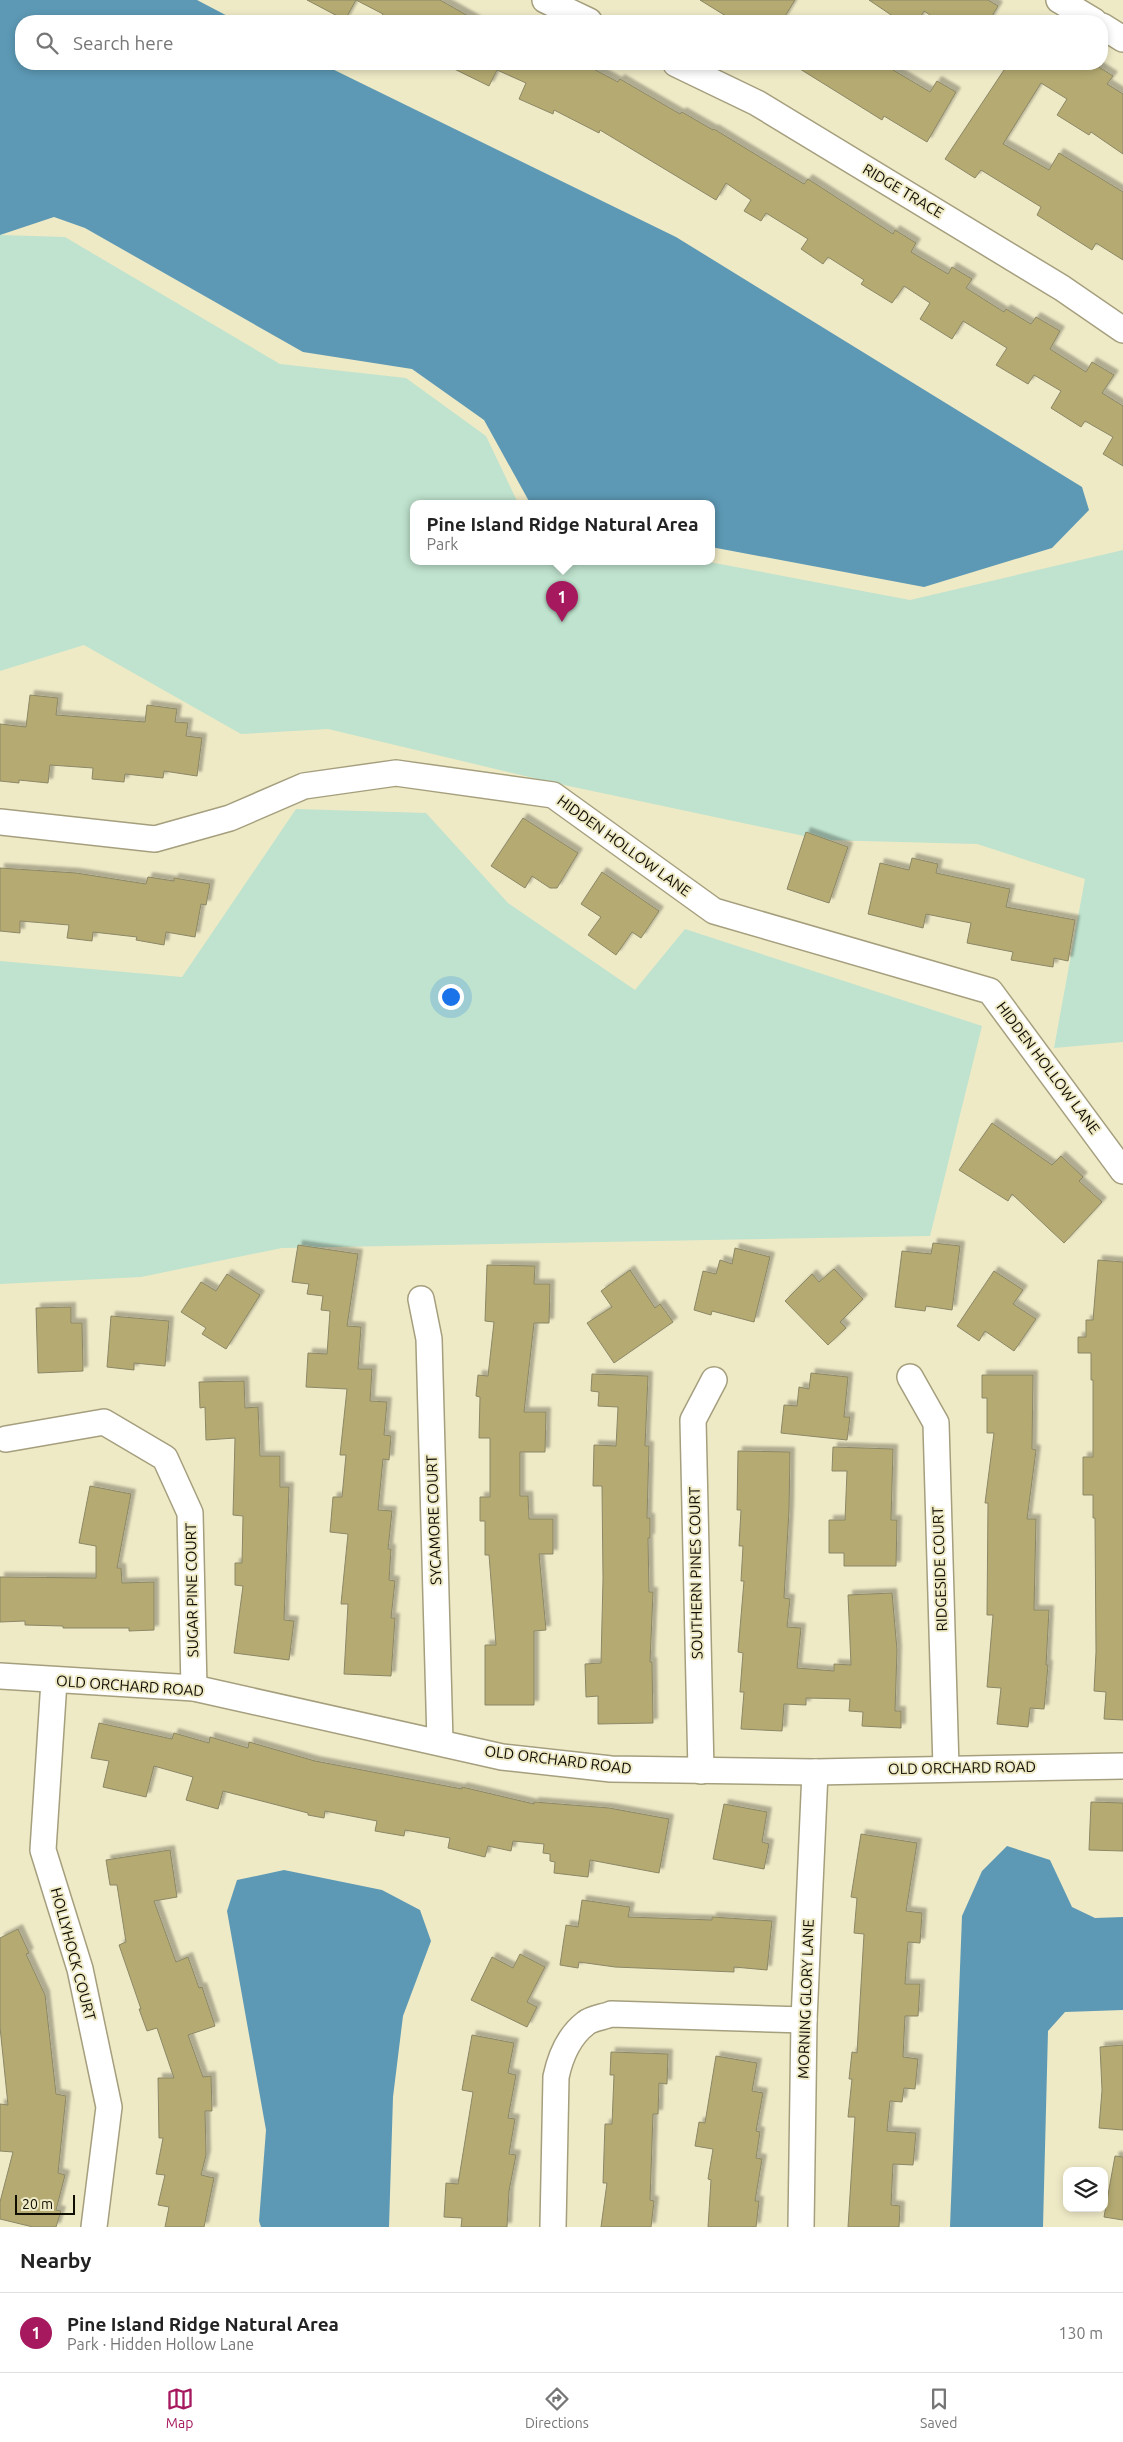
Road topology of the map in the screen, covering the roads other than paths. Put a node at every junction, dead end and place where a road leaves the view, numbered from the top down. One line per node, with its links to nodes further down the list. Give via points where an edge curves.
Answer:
1 (545, 0): 3 (street)
2 (1059, 0): 4 (street)
3 (576, 15)
4 (1084, 15)
5 (1108, 30): 6 (street)
6 (1123, 39)
7 (688, 70): 8 (street, RIDGE TRACE, via 757,103 1062,288)
8 (1123, 330)
9 (0, 822): 10 (street, HIDDEN HOLLOW LANE, via 155,839 230,818 304,786 396,773 553,795 714,911 990,991)
10 (1123, 1171)
11 (421, 1298): 18 (street, SYCAMORE COURT, via 429,1339)
12 (910, 1377): 20 (street, RIDGESIDE COURT, via 936,1423)
13 (714, 1380): 21 (street, SOUTHERN PINES COURT, via 693,1420)
14 (6, 1439): 17 (street, SUGAR PINE COURT, via 104,1422 164,1458 190,1513)
15 (0, 1676): 16 (street, OLD ORCHARD ROAD)
16 (54, 1681): 17 (street, OLD ORCHARD ROAD); 24 (street, HOLLYHOCK COURT, via 44,1850 80,1969 109,2107)
17 (194, 1688): 18 (street, OLD ORCHARD ROAD)
18 (440, 1742): 21 (street, OLD ORCHARD ROAD, via 502,1757 611,1769)
19 (1123, 1766): 20 (street, OLD ORCHARD ROAD)
20 (946, 1768): 22 (street, OLD ORCHARD ROAD)
21 (701, 1771): 22 (street, OLD ORCHARD ROAD)
22 (815, 1772): 23 (street, MORNING GLORY LANE)
23 (804, 2020): 25 (street, via 611,2014 586,2023 560,2060 556,2077); 26 (street, MORNING GLORY LANE)
24 (94, 2227)
25 (553, 2227)
26 (801, 2227)

